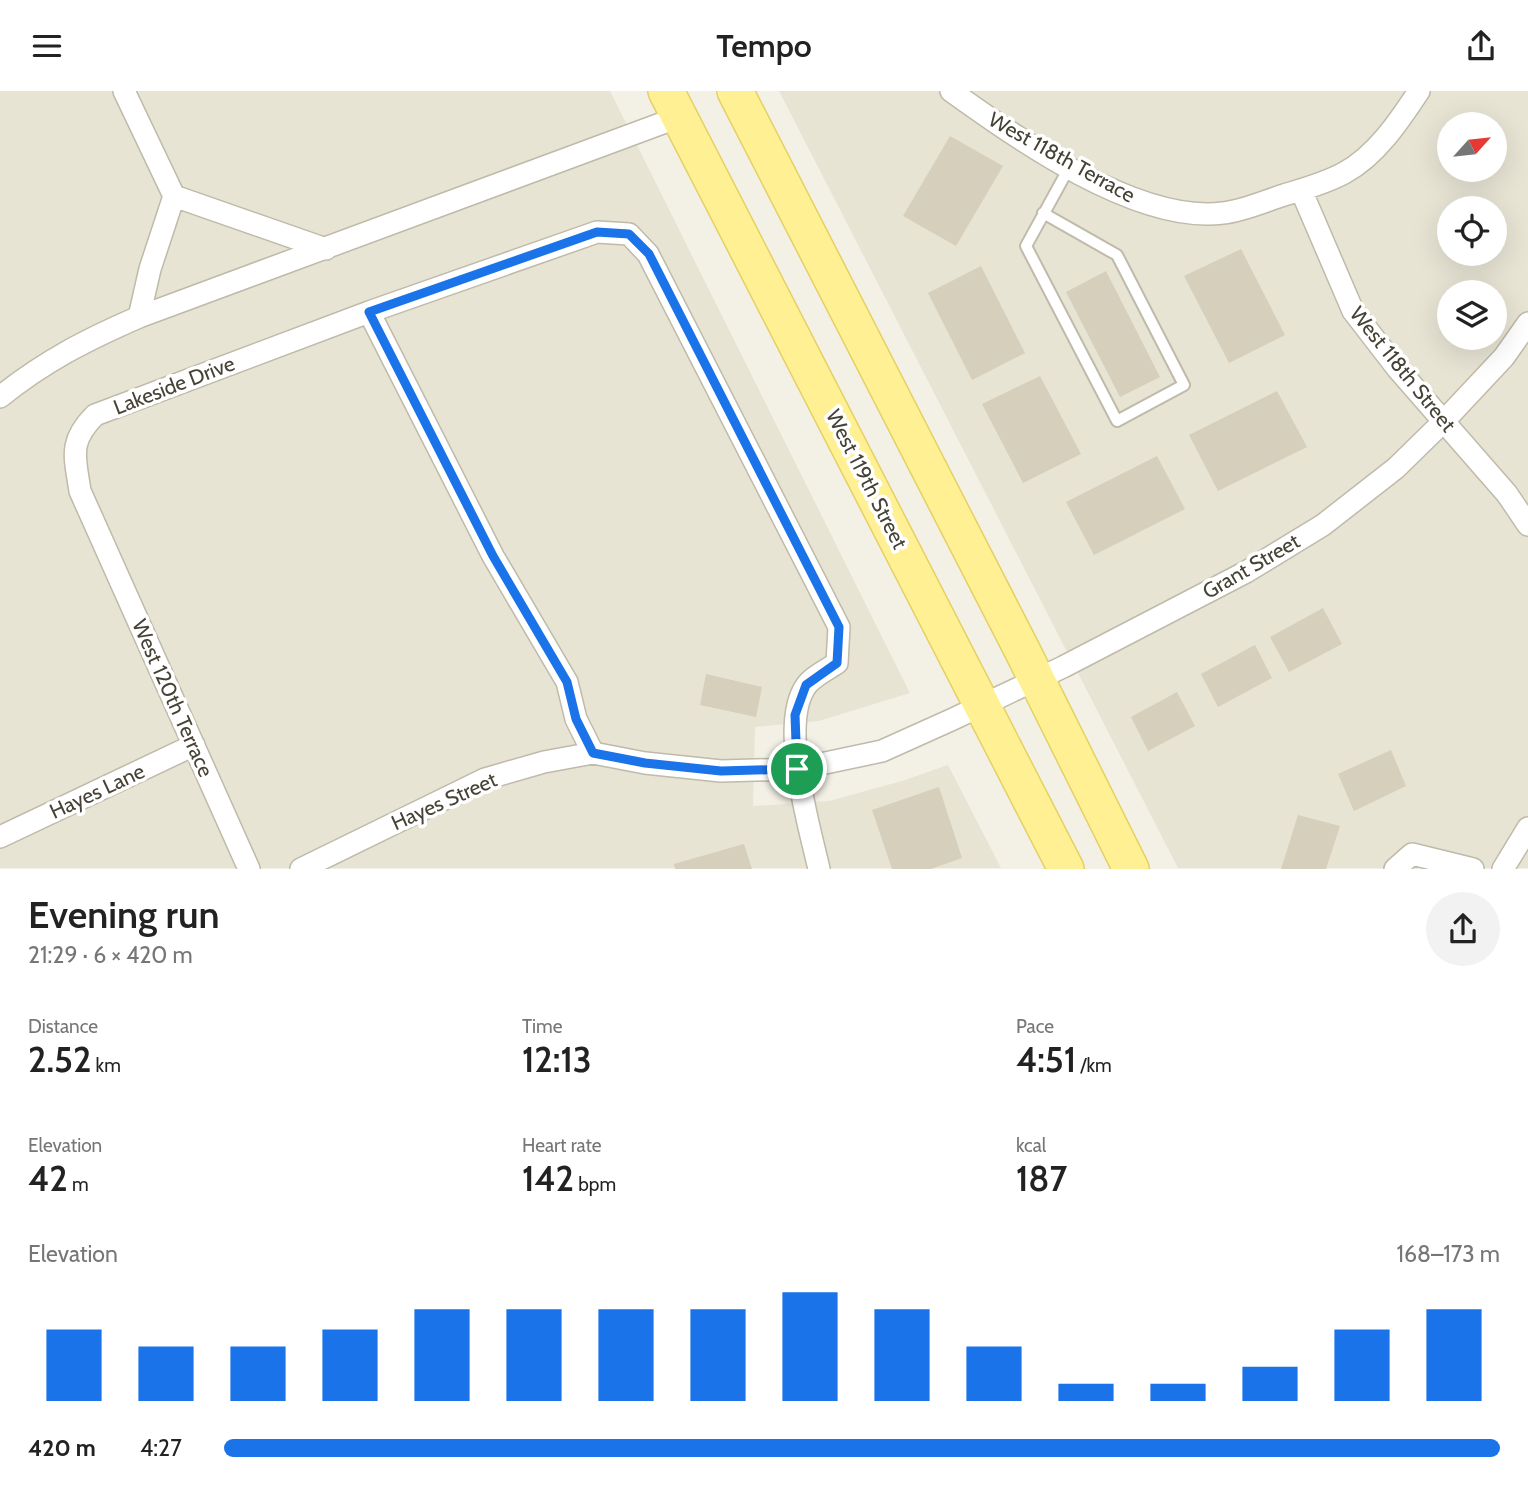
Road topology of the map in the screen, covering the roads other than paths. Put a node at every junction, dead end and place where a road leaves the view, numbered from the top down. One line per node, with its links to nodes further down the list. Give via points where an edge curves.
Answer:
1 (124, 91): 8 (street)
2 (735, 91): 18 (main road)
3 (951, 91): 6 (street, West 118th Terrace, via 992,121)
4 (1419, 91): 7 (street, via 1374,150 1345,173)
5 (673, 104): 10 (street); 19 (main road, West 119th Street)
6 (1070, 166): 7 (street, West 118th Terrace, via 1115,192 1188,212 1223,213); 9 (lane)
7 (1301, 190): 15 (street, West 118th Street, via 1353,310)
8 (174, 196): 10 (street); 12 (street)
9 (1043, 213): 9 (lane, via 1026,246 1117,421 1184,385 1117,254)
10 (326, 249): 12 (street)
11 (375, 310): 17 (street, Lakeside Drive, via 95,415 79,430 74,453 79,491); 21 (street, via 493,556 567,682 576,719); 22 (street, Lakeside Drive, via 597,232 629,234 649,254 839,627 837,663 806,685 795,715)
12 (139, 317): 14 (street, via 37,367)
13 (1528, 323): 15 (street, Grant Street, via 1504,357)
14 (0, 397)
15 (1444, 421): 16 (street, West 118th Street); 18 (street, Grant Street, via 1396,468 1323,525 1246,572)
16 (1528, 525)
17 (96, 527): 20 (street, West 120th Terrace)
18 (1037, 680): 19 (street, Hayes Street); 29 (main road)
19 (983, 705): 22 (street, Hayes Street, via 882,751); 28 (main road, West 119th Street)
20 (194, 745): 24 (street, Hayes Lane); 25 (street, West 120th Terrace)
21 (593, 753): 22 (street, Hayes Street, via 721,771); 26 (street, Hayes Street, via 485,779)
22 (797, 769): 27 (street)
23 (1528, 828): 32 (street)
24 (0, 837)
25 (250, 869)
26 (301, 869)
27 (819, 869)
28 (1066, 869)
29 (1131, 869)
30 (1395, 869): 31 (street, via 1412,854)
31 (1473, 869)
32 (1503, 869)

